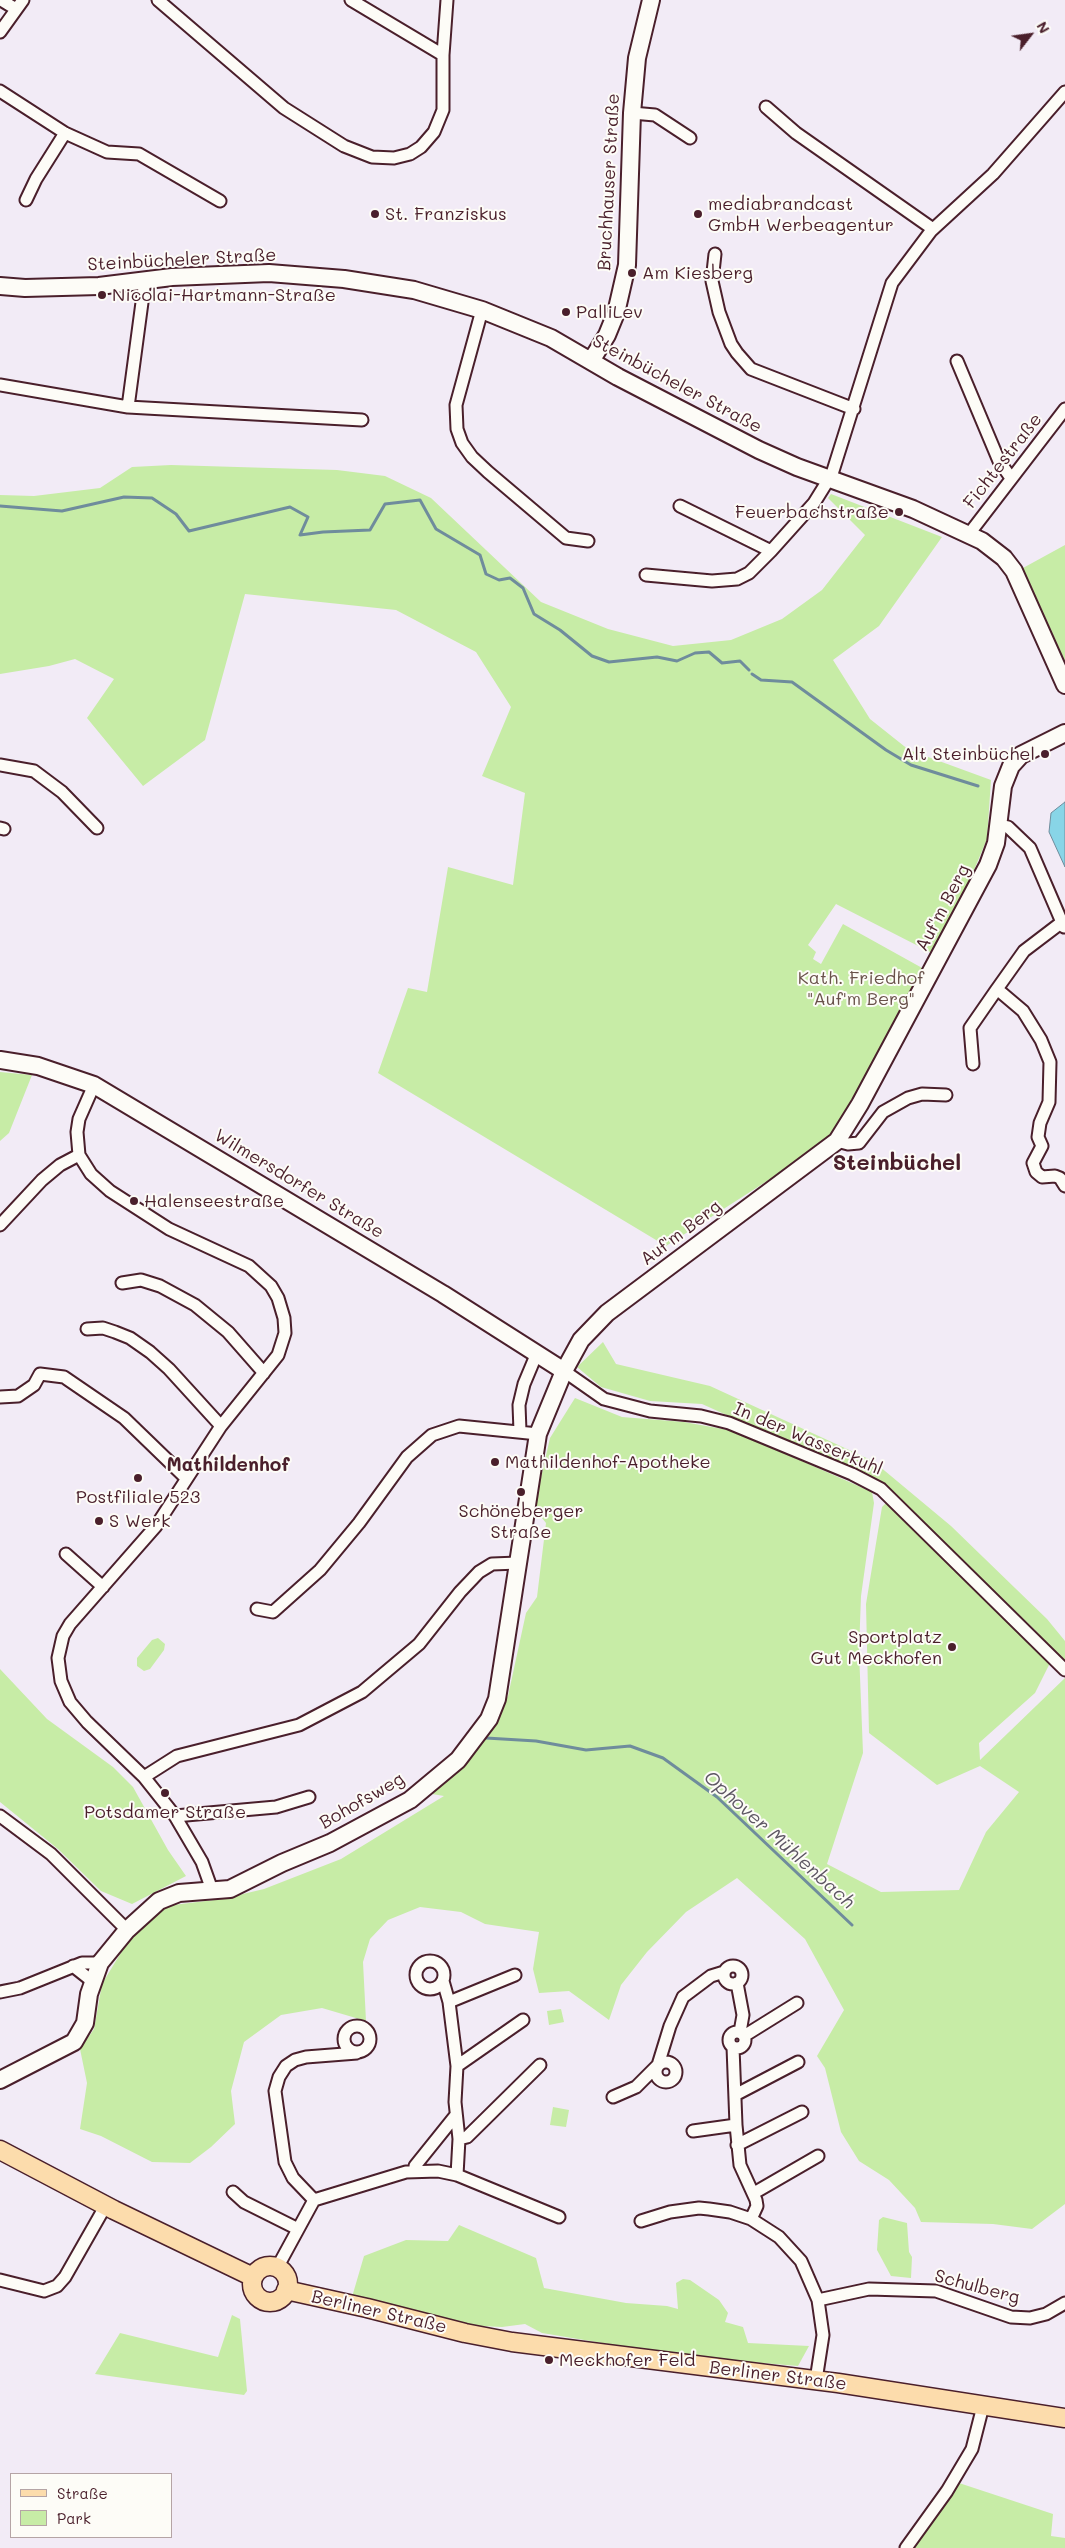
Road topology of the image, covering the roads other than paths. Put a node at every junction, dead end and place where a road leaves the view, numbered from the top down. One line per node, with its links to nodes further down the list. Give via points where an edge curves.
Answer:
1 (1, 0): 7 (street)
2 (158, 0): 6 (street)
3 (352, 0): 9 (street)
4 (447, 0): 9 (street)
5 (651, 0): 13 (street, Bruchhauser Straße, via 637,58)
6 (172, 4): 9 (street, via 284,108 344,146 372,157 394,158 410,154 434,132 444,110)
7 (19, 5): 8 (street)
8 (0, 32)
9 (443, 55)
10 (0, 91): 14 (street)
11 (1065, 92): 18 (street, via 993,174)
12 (766, 107): 18 (street, via 796,133)
13 (632, 113): 15 (street, via 655,116); 23 (street, Bruchhauser Straße, via 627,265 616,313)
14 (65, 133): 16 (street); 17 (street, via 107,152 139,154)
15 (690, 138)
16 (26, 200)
17 (220, 201)
18 (933, 229): 27 (street, via 892,283)
19 (715, 254): 27 (street, via 712,281 719,312 737,353 752,369)
20 (145, 280): 21 (street, Steinbücheler Straße, via 99,286); 22 (street, Steinbücheler Straße, via 269,273 344,279 414,290); 26 (street)
21 (0, 286)
22 (482, 310): 23 (street, Steinbücheler Straße, via 551,338); 34 (street, via 456,405 457,430 462,443 488,472 566,538)
23 (591, 361): 30 (street, Steinbücheler Straße, via 759,450)
24 (956, 361): 31 (street, via 999,461)
25 (0, 385): 26 (street)
26 (128, 407): 29 (street)
27 (854, 409): 30 (street)
28 (1065, 409): 31 (street, Fichtestraße)
29 (362, 420)
30 (830, 478): 33 (street, Steinbücheler Straße, via 914,509); 35 (street, via 814,504)
31 (1011, 478): 33 (street, Fichtestraße)
32 (680, 506): 35 (street)
33 (969, 534): 37 (street, Steinbücheler Straße, via 1004,558 1014,571)
34 (588, 541)
35 (771, 551): 36 (street, via 749,573 737,579)
36 (646, 575)
37 (1065, 686)
38 (1065, 733): 40 (street, Auf'm Berg, via 1021,755 1011,766 1003,786)
39 (0, 765): 41 (street, via 34,771 62,792)
40 (998, 825): 42 (street, via 1008,827 1030,848); 48 (street, Auf'm Berg, via 988,865 860,1104)
41 (97, 828)
42 (1063, 926): 43 (street, via 1024,951)
43 (997, 989): 45 (street, via 970,1028); 50 (street, via 1023,1011 1050,1062 1049,1102 1038,1137 1042,1146 1033,1163 1042,1177 1060,1178)
44 (0, 1060): 46 (street, Wilmersdorfer Straße, via 38,1066)
45 (973, 1064)
46 (94, 1085): 49 (street, via 79,1120); 54 (street, Wilmersdorfer Straße)
47 (946, 1095): 48 (street, via 922,1094 908,1098 883,1112 859,1143)
48 (836, 1141): 55 (street, Auf'm Berg, via 607,1313 581,1340)
49 (79, 1155): 51 (street, via 42,1180); 56 (street, via 91,1174 110,1191 168,1229 249,1266 271,1286 282,1308 284,1333 278,1355)
50 (1065, 1186)
51 (0, 1225)
52 (122, 1282): 56 (street, via 141,1280 160,1286 195,1305 228,1332)
53 (87, 1328): 58 (street, via 115,1332 150,1352)
54 (537, 1353): 55 (street, Wilmersdorfer Straße); 59 (street, via 524,1384)
55 (564, 1370): 60 (street, Bohofsweg); 66 (street, In der Wasserkuhl, via 604,1399 650,1412 701,1416 729,1423 852,1474 881,1490)
56 (264, 1373): 58 (street)
57 (0, 1397): 61 (street, via 18,1396 34,1385 40,1374 64,1377 124,1418)
58 (221, 1426): 61 (street)
59 (520, 1431): 60 (street); 65 (street, via 459,1426 432,1435 407,1457 355,1529 320,1570 273,1612)
60 (538, 1434): 63 (street, Bohofsweg)
61 (186, 1478): 64 (street, via 156,1526)
62 (66, 1554): 64 (street)
63 (518, 1563): 67 (street, via 492,1564 479,1572 411,1652 355,1696 299,1725 177,1756); 71 (street, Bohofsweg, via 498,1699 489,1719 458,1760 410,1800 330,1844 230,1889)
64 (103, 1587): 67 (street, via 76,1615 63,1636 58,1658 61,1681 78,1712)
65 (257, 1608)
66 (1065, 1670)
67 (144, 1777): 70 (street)
68 (310, 1797): 70 (street, via 276,1807)
69 (0, 1816): 72 (street, via 51,1854)
70 (175, 1816): 71 (street, via 202,1862)
71 (212, 1890): 72 (street, Bohofsweg, via 163,1898)
72 (127, 1930): 73 (street, Bohofsweg)
73 (100, 1962): 74 (street); 76 (street, Bohofsweg)
74 (73, 1966): 76 (street); 78 (street, via 20,1988)
75 (515, 1975): 79 (street)
76 (92, 1981): 87 (street, Bohofsweg, via 85,2023 74,2042)
77 (442, 1981): 79 (street)
78 (0, 1992)
79 (450, 2002): 86 (street)
80 (797, 2003): 82 (street)
81 (523, 2020): 86 (street)
82 (742, 2034): 88 (street, via 743,2045 733,2047); 89 (street, via 743,2015 737,1983 728,1983 724,1972 711,1976 683,1997 658,2065 636,2087)
83 (357, 2052): 102 (street, via 300,2059 286,2066 278,2077 275,2091 285,2162 293,2178)
84 (798, 2062): 88 (street)
85 (540, 2065): 94 (street, via 467,2137)
86 (457, 2066): 91 (street)
87 (0, 2080)
88 (735, 2095): 92 (street)
89 (613, 2098)
90 (802, 2112): 95 (street)
91 (456, 2115): 94 (street); 98 (street, via 415,2166)
92 (736, 2125): 93 (street); 95 (street)
93 (693, 2131)
94 (459, 2139): 99 (street)
95 (738, 2145): 101 (street, via 740,2165)
96 (0, 2150): 103 (main road)
97 (818, 2156): 101 (street)
98 (415, 2171): 99 (street); 102 (street)
99 (457, 2175): 104 (street)
100 (233, 2192): 107 (street, via 244,2202)
101 (754, 2193): 105 (street, via 757,2206)
102 (314, 2200): 107 (street)
103 (106, 2205): 109 (main road); 110 (street, via 57,2286 44,2290)
104 (559, 2217)
105 (752, 2219): 106 (street, via 699,2208); 112 (street, via 779,2237 801,2261)
106 (641, 2221)
107 (298, 2229): 108 (street)
108 (277, 2268): 109 (main road, via 265,2267); 111 (main road, via 287,2280)
109 (253, 2276): 111 (main road, via 253,2291 261,2300 279,2300)
110 (0, 2280)
111 (286, 2290): 114 (main road, Berliner Straße, via 512,2342)
112 (818, 2300): 113 (street, Schulberg, via 869,2289 936,2291 1011,2316 1030,2318 1046,2314); 114 (street, via 823,2335)
113 (1065, 2303)
114 (816, 2380): 115 (main road, Berliner Straße)
115 (983, 2406): 116 (main road, Berliner Straße); 117 (street, via 972,2449 947,2492)
116 (1065, 2418)
117 (906, 2548)

